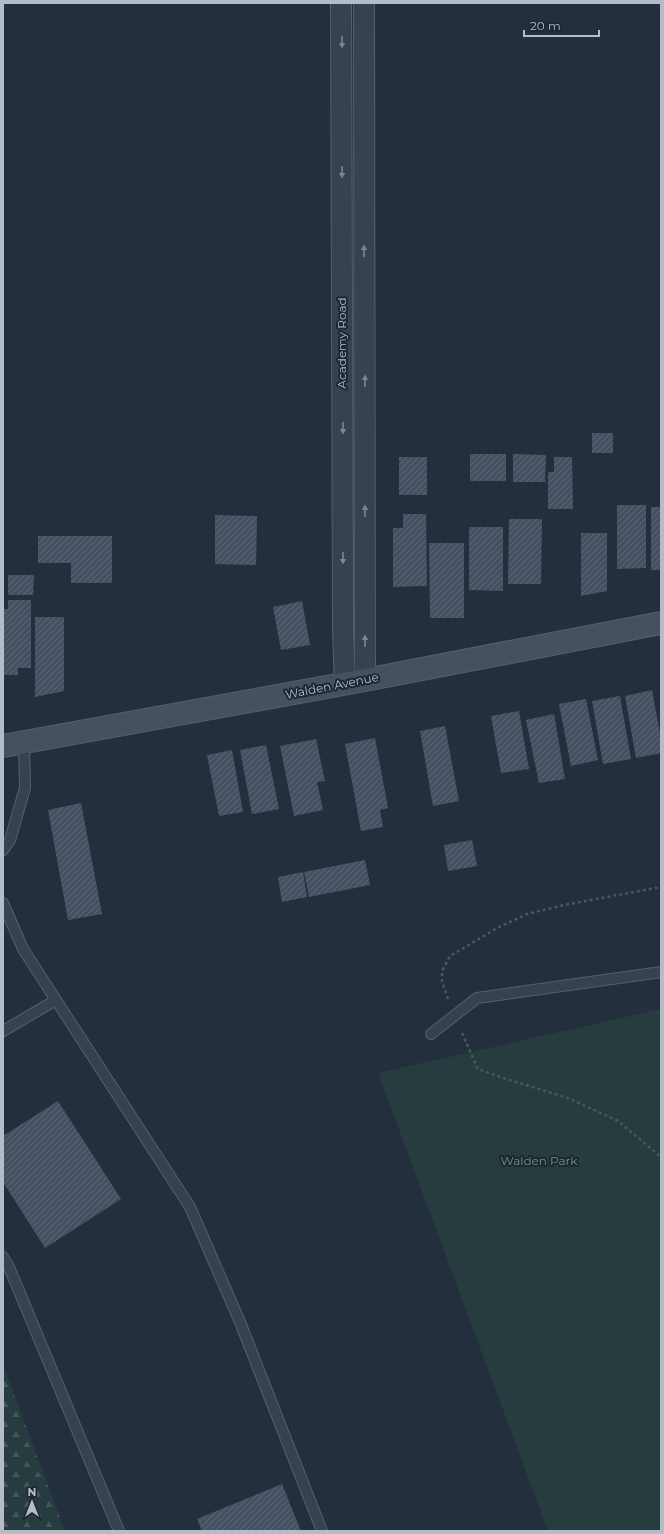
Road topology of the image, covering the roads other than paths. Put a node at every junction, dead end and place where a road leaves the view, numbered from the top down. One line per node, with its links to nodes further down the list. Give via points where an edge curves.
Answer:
1 (341, 8): 2 (street); 3 (street, Academy Road, one-way to 3)
2 (364, 8): 4 (street, Academy Road, one-way to 2)
3 (342, 310): 4 (street); 6 (street, Academy Road, one-way to 6, via 343,629)
4 (364, 310): 6 (street, Academy Road, one-way to 4)
5 (661, 623): 6 (main road, Walden Avenue)
6 (355, 682): 7 (main road, Walden Avenue)
7 (13, 745): 8 (lane, via 25,788 10,840)
8 (3, 850)
9 (3, 903): 11 (lane, via 24,949)
10 (661, 972): 13 (lane, via 477,998)
11 (56, 1000): 12 (lane); 16 (lane, via 190,1207 240,1322)
12 (3, 1031)
13 (431, 1034)
14 (3, 1257): 15 (lane)
15 (119, 1531)
16 (322, 1531)

